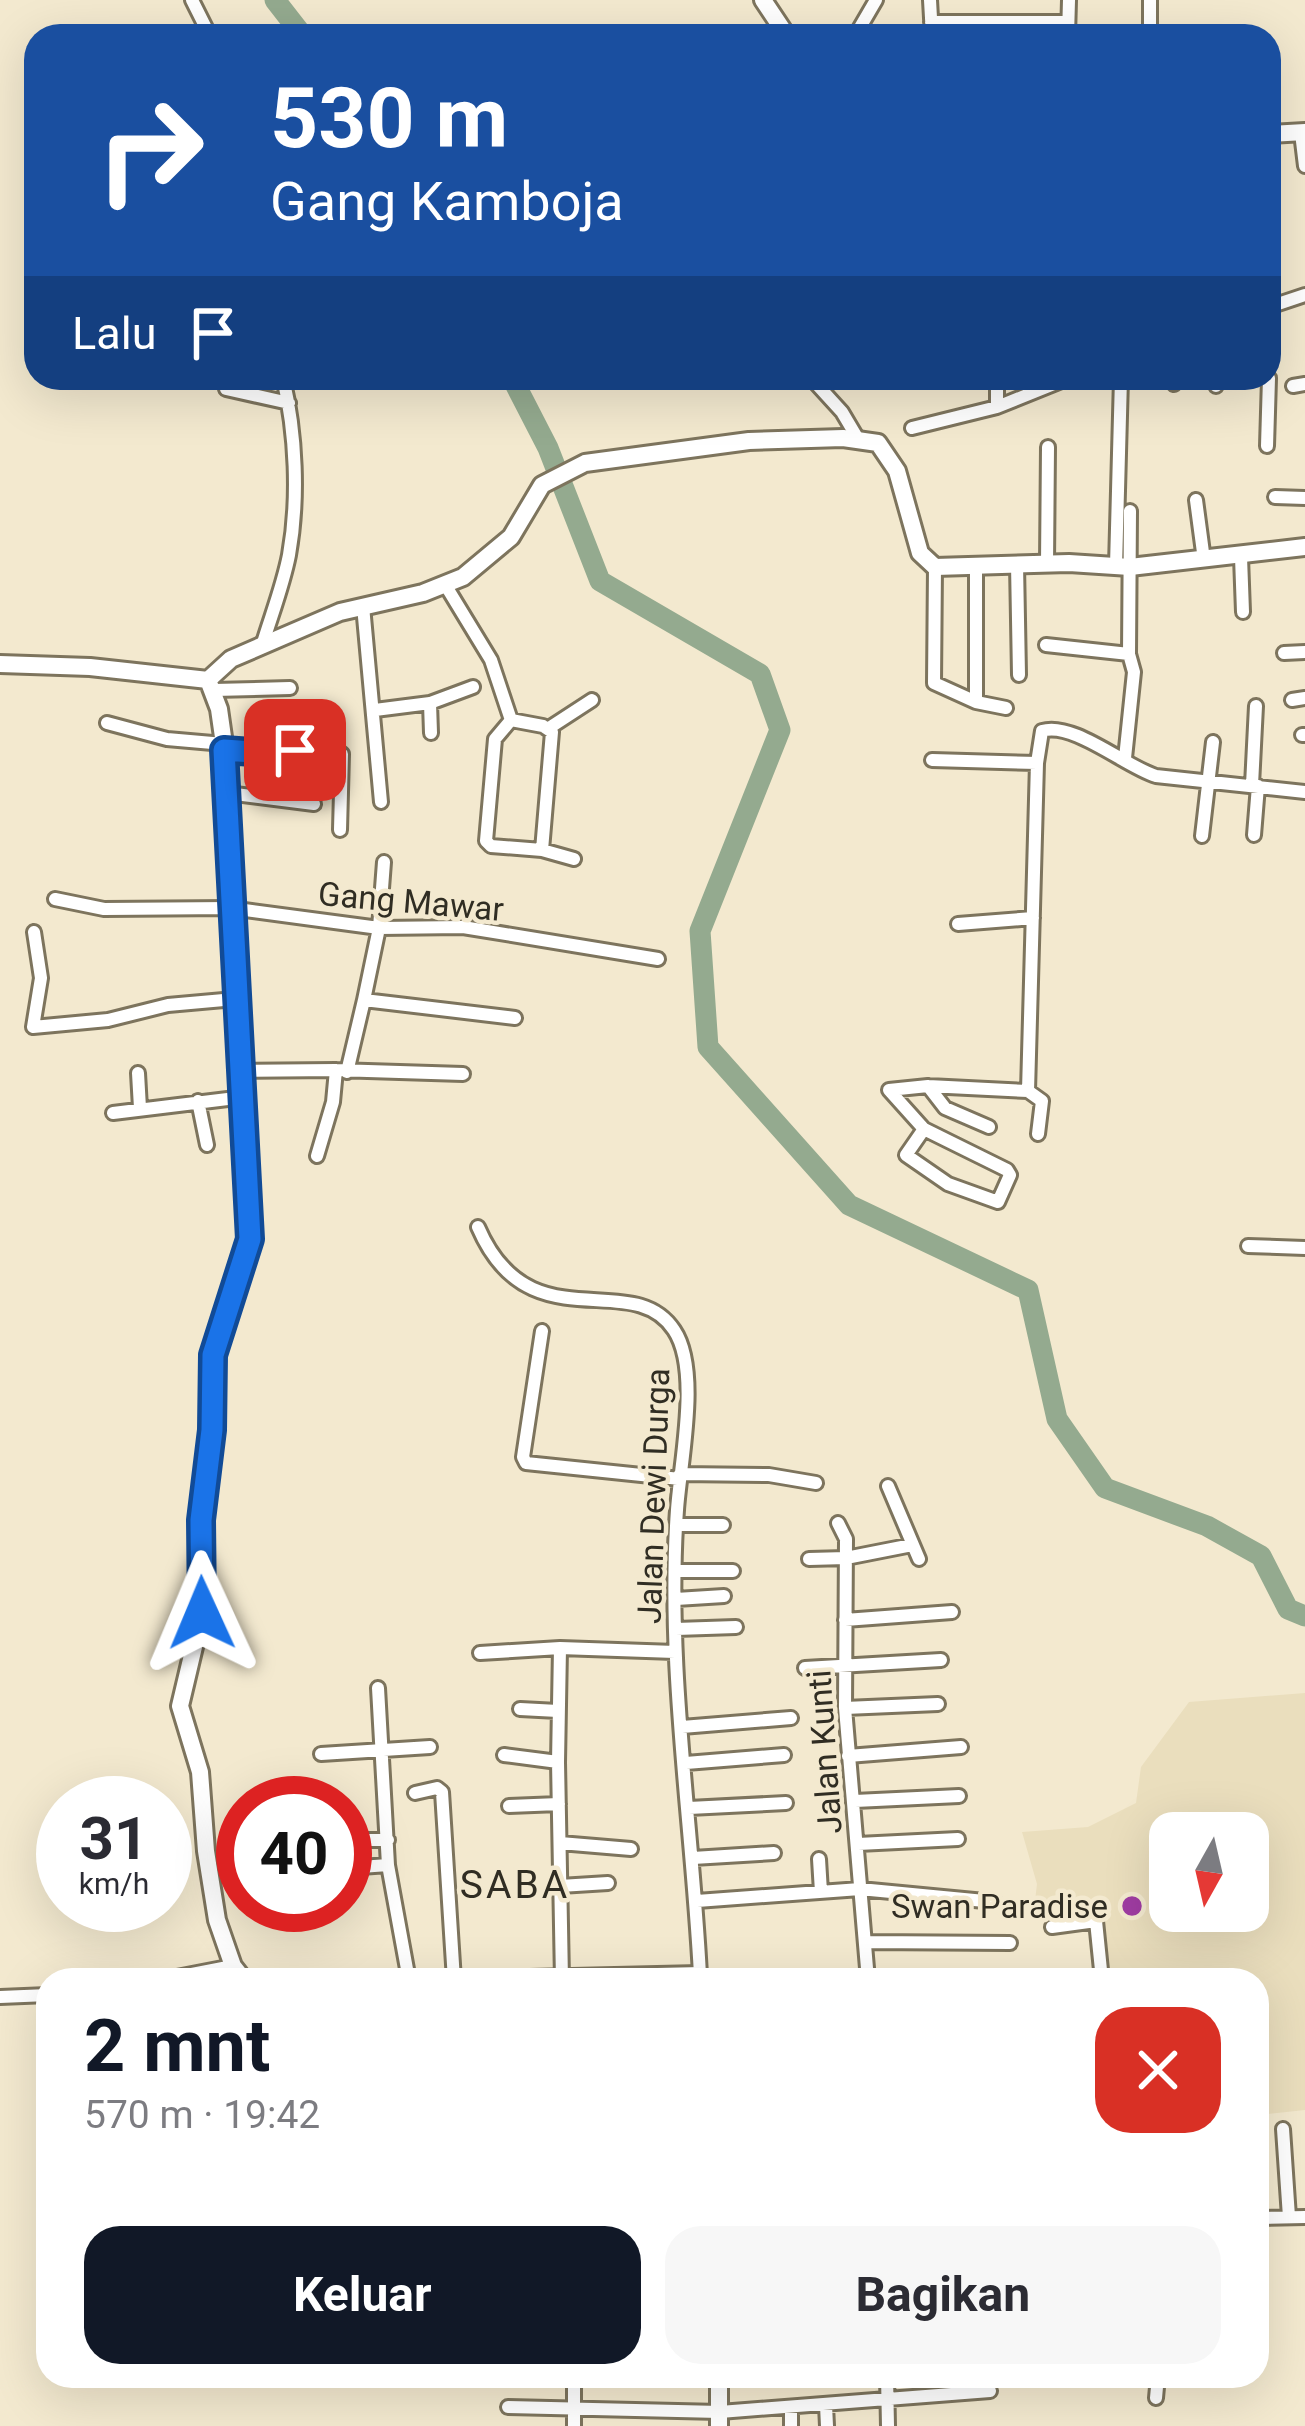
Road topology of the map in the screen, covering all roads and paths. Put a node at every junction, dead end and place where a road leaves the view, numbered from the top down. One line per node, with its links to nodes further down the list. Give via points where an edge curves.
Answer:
1 (1303, 132): 2 (street)
2 (1305, 166)
3 (234, 390): 10 (street)
4 (286, 390): 10 (street)
5 (822, 390): 13 (street)
6 (997, 390): 11 (street)
7 (1039, 390): 11 (street)
8 (1121, 390): 27 (street)
9 (1279, 390): 14 (street)
10 (289, 403): 32 (street, via 296,483 289,554)
11 (997, 407): 12 (street)
12 (912, 428)
13 (858, 439): 25 (street, via 878,443 897,471 920,554); 28 (street, via 749,441 585,463 542,485 511,537)
14 (1267, 446)
15 (1048, 447): 24 (street)
16 (1275, 497): 17 (street)
17 (1305, 498)
18 (1196, 500): 22 (street)
19 (1130, 511): 27 (street)
20 (1305, 547): 21 (street)
21 (1240, 557): 22 (street); 30 (street)
22 (1204, 560): 27 (street)
23 (1017, 564): 24 (street); 26 (street); 37 (street)
24 (1047, 564): 27 (street)
25 (935, 567): 26 (street); 42 (street, via 934,682)
26 (976, 567): 42 (street)
27 (1123, 567): 35 (street)
28 (446, 586): 29 (street); 47 (street, via 491,660)
29 (363, 606): 32 (street); 46 (street)
30 (1244, 612)
31 (1046, 645): 35 (street)
32 (262, 646): 38 (street, via 224,664)
33 (1305, 652): 34 (street)
34 (1284, 653)
35 (1129, 654): 53 (street)
36 (0, 664): 38 (street)
37 (1019, 675)
38 (211, 685): 40 (street); 52 (street)
39 (473, 687): 43 (street)
40 (290, 688)
41 (592, 700): 49 (street)
42 (976, 702): 45 (street)
43 (430, 703): 46 (street); 50 (street)
44 (1256, 706): 57 (street)
45 (1006, 708)
46 (375, 710): 60 (street)
47 (512, 720): 49 (street); 65 (street, via 495,739 484,838 491,846)
48 (107, 723): 52 (street)
49 (549, 728): 65 (street)
50 (431, 733)
51 (1214, 742): 56 (street)
52 (224, 747): 59 (street); 62 (street, via 338,751)
53 (1125, 758): 55 (street, via 1049,728 1040,733); 56 (street, via 1156,776)
54 (932, 760): 55 (street)
55 (1037, 763): 70 (street)
56 (1208, 783): 57 (street); 64 (street)
57 (1255, 786): 58 (street); 63 (street)
58 (1305, 791)
59 (227, 793): 61 (street); 69 (street)
60 (381, 802)
61 (314, 804)
62 (340, 830)
63 (1254, 835)
64 (1202, 836)
65 (542, 850): 66 (street)
66 (574, 859)
67 (384, 862): 72 (street)
68 (55, 899): 69 (street, Gang Mawar, via 104,909)
69 (230, 908): 72 (street, Gang Mawar); 75 (street)
70 (1034, 918): 71 (street); 83 (street)
71 (958, 925)
72 (379, 928): 74 (street, Gang Mawar, via 463,927); 76 (street)
73 (34, 932): 75 (street, via 41,978 33,1028)
74 (658, 958)
75 (235, 999): 78 (street)
76 (364, 1000): 77 (street); 79 (street)
77 (515, 1018)
78 (241, 1071): 79 (street); 84 (street)
79 (342, 1071): 81 (street); 92 (street)
80 (138, 1073): 86 (street)
81 (463, 1074)
82 (928, 1086): 83 (street); 88 (street, via 945,1108); 89 (street, via 889,1090)
83 (1028, 1091): 90 (street, via 1041,1098)
84 (244, 1097): 85 (street); 164 (street, via 250,1239 213,1355 202,1613 180,1703 200,1772 217,1920)
85 (198, 1101): 86 (street); 91 (street)
86 (140, 1108): 87 (street)
87 (113, 1113)
88 (989, 1127)
89 (924, 1129): 89 (street, via 906,1154 948,1184 1000,1200 1007,1170)
90 (1038, 1134)
91 (207, 1145)
92 (317, 1156)
93 (478, 1227): 97 (street, Jalan Dewi Durga, via 499,1265 524,1288 645,1308 671,1325 686,1367)
94 (1248, 1246): 95 (street)
95 (1305, 1248)
96 (542, 1331): 97 (street, via 526,1463)
97 (680, 1476): 98 (street); 101 (street, Jalan Dewi Durga)
98 (816, 1483)
99 (888, 1486): 103 (street)
100 (838, 1523): 104 (street, Jalan Kunti)
101 (676, 1525): 102 (street); 108 (street, Jalan Dewi Durga)
102 (723, 1525)
103 (912, 1545): 104 (street); 106 (street)
104 (846, 1558): 105 (street); 112 (street, Jalan Kunti)
105 (809, 1559)
106 (919, 1559)
107 (733, 1570): 108 (street)
108 (676, 1571): 110 (street, Jalan Dewi Durga)
109 (724, 1596): 110 (street)
110 (676, 1599): 114 (street, Jalan Dewi Durga)
111 (952, 1612): 112 (street)
112 (845, 1620): 120 (street, Jalan Kunti)
113 (736, 1627): 114 (street)
114 (676, 1629): 116 (street, Jalan Dewi Durga)
115 (560, 1648): 116 (street); 117 (street); 125 (street)
116 (675, 1652): 127 (street, Jalan Dewi Durga)
117 (480, 1653)
118 (941, 1660): 120 (street)
119 (805, 1668): 120 (street)
120 (844, 1668): 123 (street, Jalan Kunti)
121 (378, 1688): 130 (street)
122 (938, 1704): 123 (street)
123 (845, 1708): 134 (street, Jalan Kunti)
124 (520, 1709): 125 (street)
125 (558, 1711): 135 (street)
126 (790, 1718): 127 (street)
127 (682, 1727): 136 (street, Jalan Dewi Durga)
128 (430, 1747): 130 (street)
129 (961, 1748): 134 (street)
130 (379, 1752): 131 (street); 146 (street)
131 (321, 1754)
132 (504, 1755): 135 (street)
133 (784, 1756): 136 (street)
134 (848, 1756): 139 (street, Jalan Kunti)
135 (558, 1762): 141 (street)
136 (686, 1762): 143 (street, Jalan Dewi Durga)
137 (415, 1793): 166 (street, via 442,1792)
138 (959, 1796): 139 (street)
139 (855, 1801): 148 (street, Jalan Kunti)
140 (785, 1803): 143 (street)
141 (559, 1804): 142 (street); 147 (street)
142 (509, 1806)
143 (688, 1808): 151 (street, Jalan Dewi Durga)
144 (958, 1839): 148 (street)
145 (372, 1840): 146 (street)
146 (388, 1840): 153 (street)
147 (560, 1843): 149 (street); 156 (street)
148 (858, 1844): 157 (street, Jalan Kunti)
149 (631, 1849)
150 (774, 1853): 151 (street)
151 (693, 1858): 159 (street, Jalan Dewi Durga)
152 (819, 1859): 158 (street)
153 (388, 1865): 154 (street); 165 (street)
154 (372, 1866)
155 (608, 1883): 156 (street)
156 (560, 1886): 167 (street)
157 (860, 1889): 158 (street); 160 (street); 162 (street, Jalan Kunti)
158 (821, 1892): 159 (street)
159 (697, 1901): 168 (street, Jalan Dewi Durga)
160 (995, 1901)
161 (1052, 1927): 170 (street, via 1096,1921)
162 (866, 1942): 163 (street); 169 (street, Jalan Kunti)
163 (1010, 1943)
164 (236, 1968)
165 (407, 1968)
166 (453, 1968)
167 (562, 1968)
168 (701, 1968)
169 (867, 1968)
170 (1101, 1968)
171 (36, 1996): 172 (street)
172 (0, 1997)
173 (1283, 2129): 174 (street)
174 (1288, 2217): 175 (street); 176 (street)
175 (1305, 2217)
176 (1269, 2218)
177 (574, 2388): 186 (street)
178 (719, 2388): 188 (street)
179 (887, 2388): 183 (street)
180 (1157, 2388): 182 (street)
181 (990, 2391): 183 (street)
182 (1156, 2398)
183 (887, 2400): 184 (street); 192 (street)
184 (826, 2405): 187 (street); 191 (street)
185 (508, 2407): 186 (street)
186 (574, 2408): 188 (street); 189 (street)
187 (791, 2408): 188 (street); 190 (street)
188 (720, 2419)
189 (574, 2426)
190 (791, 2426)
191 (827, 2426)
192 (888, 2426)

